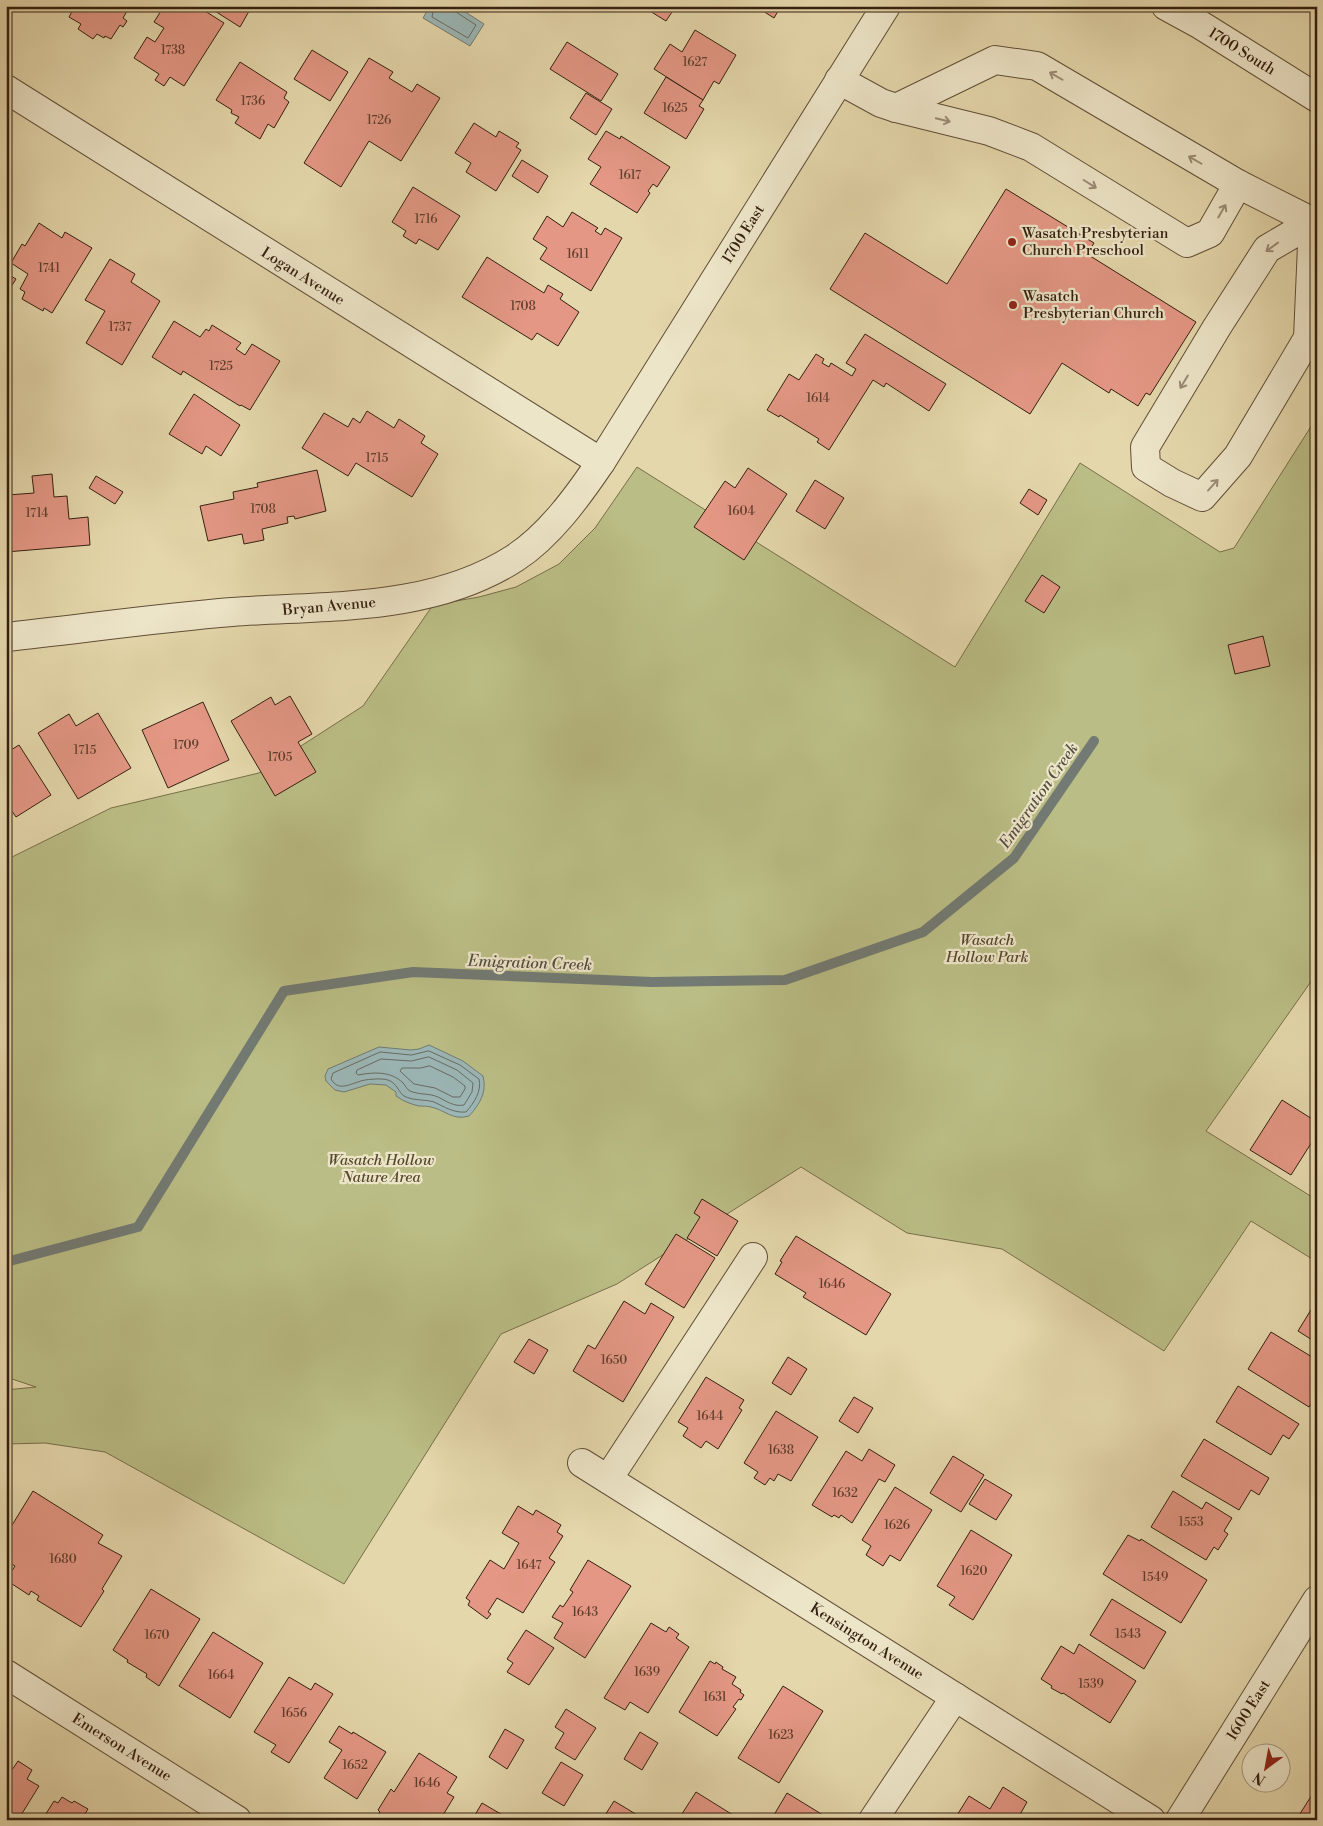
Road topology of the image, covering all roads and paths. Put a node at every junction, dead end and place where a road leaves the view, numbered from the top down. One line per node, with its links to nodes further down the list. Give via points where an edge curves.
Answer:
1 (886, 6): 3 (street, 1700 East)
2 (1166, 6): 5 (street, 1700 South)
3 (839, 80): 6 (street); 9 (street, 1700 East)
4 (6, 89): 9 (street, Logan Avenue)
5 (1317, 98)
6 (896, 108): 7 (street, one-way to 6, via 1038,66 996,60); 7 (street, one-way to 7, via 989,131 1031,147 1186,243 1210,233)
7 (1238, 184): 8 (street)
8 (1315, 220): 8 (street, one-way to 8, via 1267,249 1144,447 1146,467 1172,483 1202,497 1238,456 1308,338)
9 (601, 462): 10 (street, Bryan Avenue, via 552,526 516,557 476,579 422,596 354,606 232,612)
10 (6, 637)
11 (753, 1257): 13 (street)
12 (582, 1463): 13 (street, Kensington Avenue)
13 (608, 1479): 16 (street, Kensington Avenue)
14 (1317, 1600): 20 (street, 1600 East)
15 (6, 1674): 17 (street, Emerson Avenue)
16 (954, 1696): 18 (street); 19 (street, Kensington Avenue)
17 (237, 1820)
18 (873, 1820)
19 (1151, 1820)
20 (1180, 1820)

